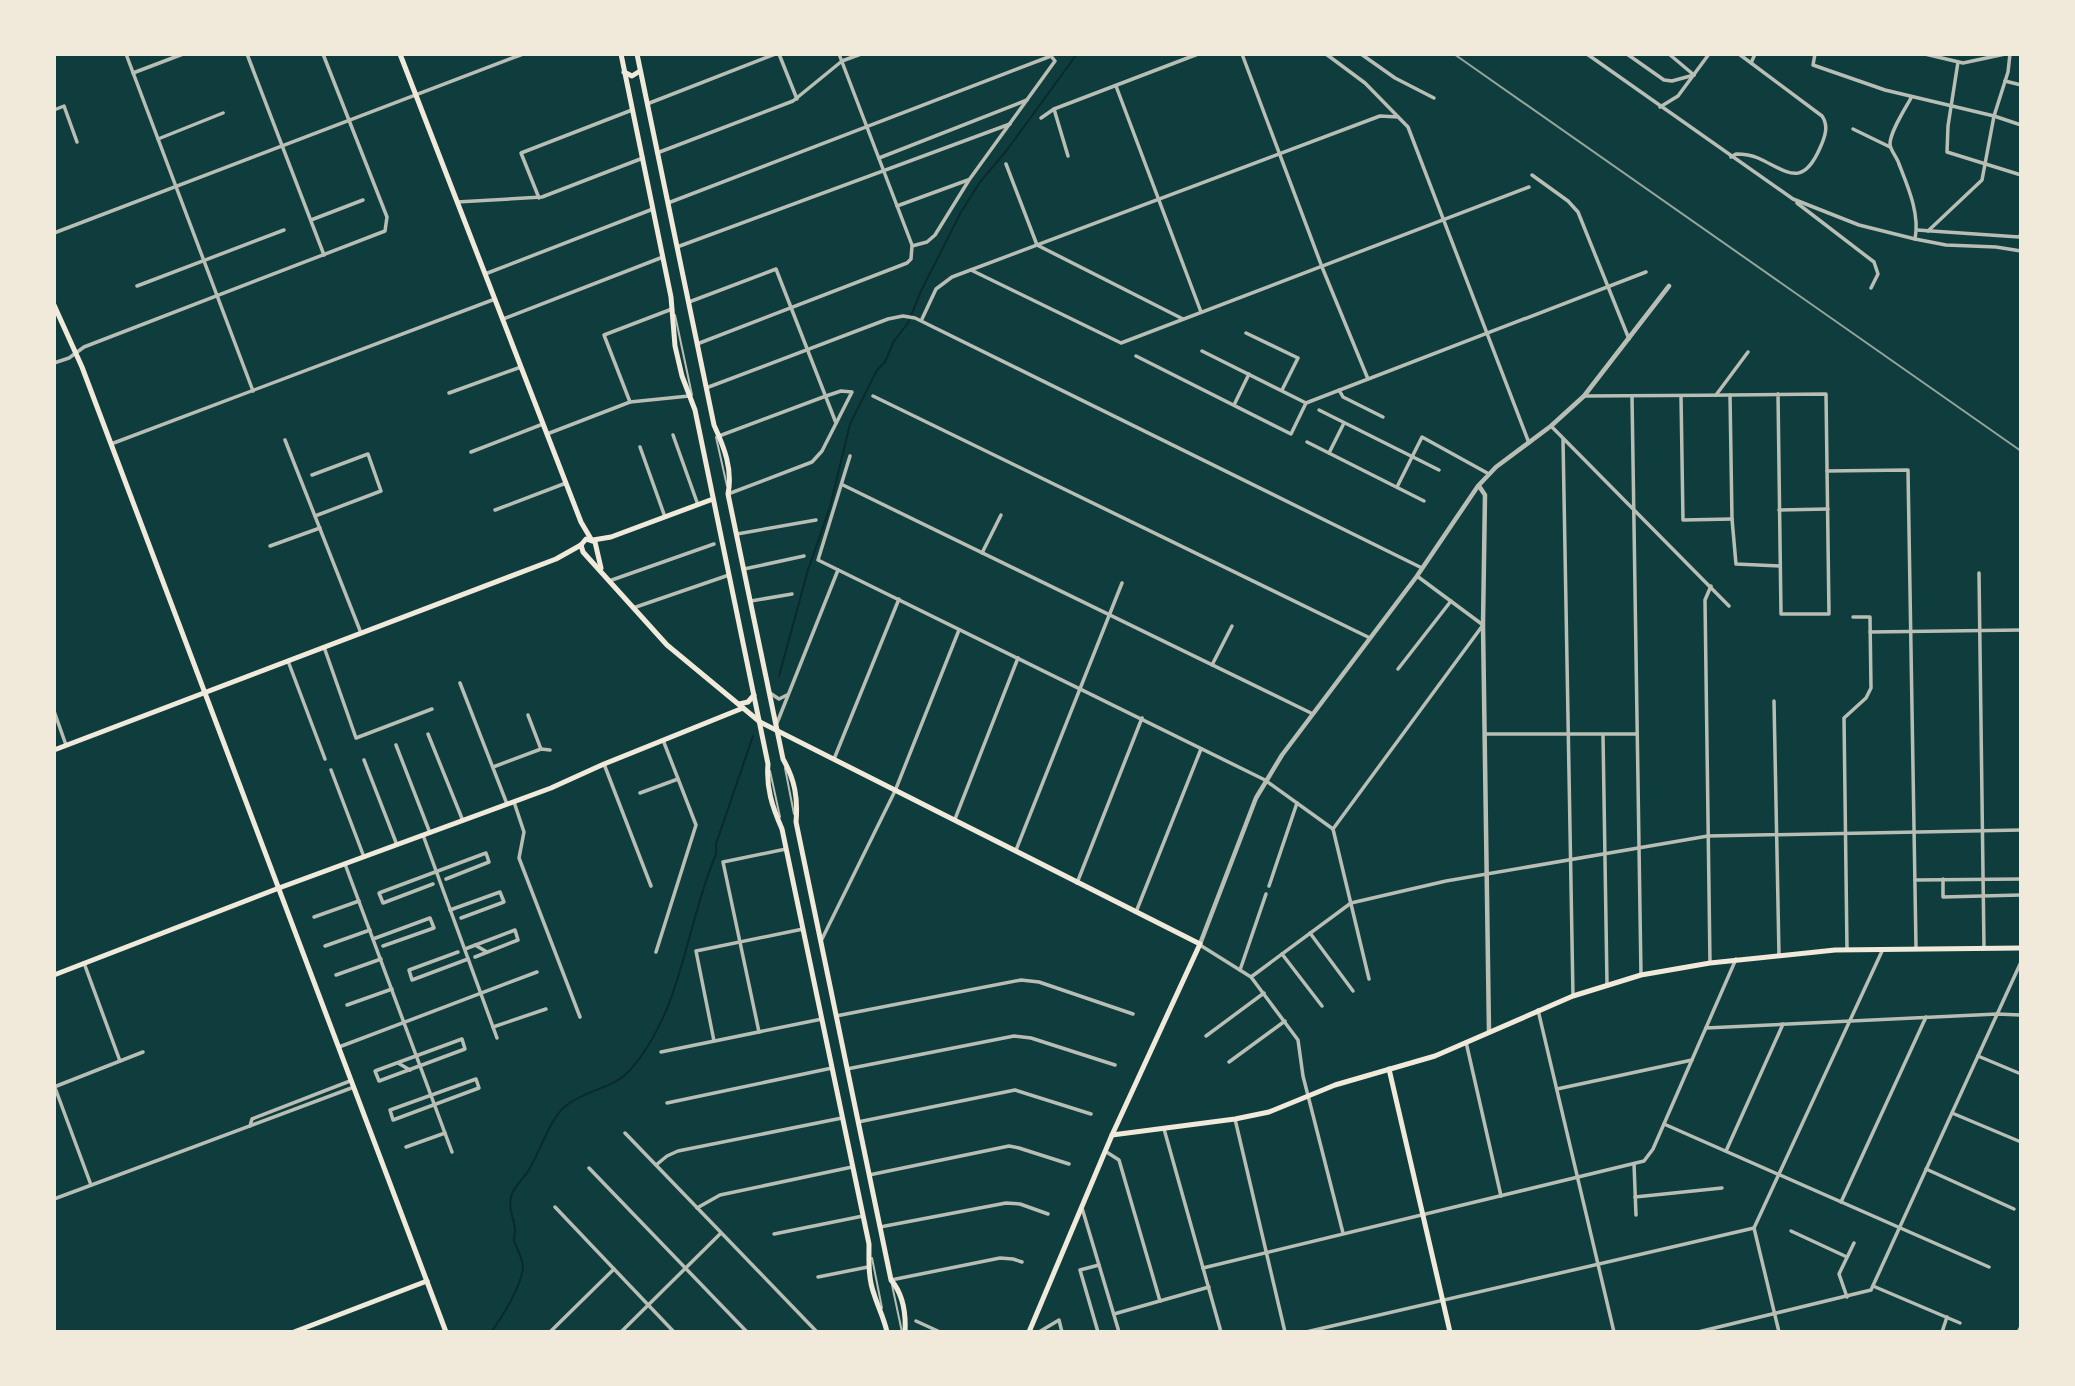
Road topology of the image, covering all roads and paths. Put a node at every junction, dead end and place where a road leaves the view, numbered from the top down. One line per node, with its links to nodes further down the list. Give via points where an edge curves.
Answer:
1 (126, 54): 30 (street)
2 (183, 54): 30 (street)
3 (247, 54): 57 (street)
4 (323, 54): 50 (street)
5 (400, 54): 35 (main road)
6 (523, 54): 35 (street)
7 (621, 54): 29 (main road)
8 (637, 54): 28 (main road)
9 (777, 54): 38 (street); 40 (street)
10 (839, 54): 25 (street)
11 (861, 54): 25 (street)
12 (1198, 54): 34 (street)
13 (1242, 54): 60 (street)
14 (1326, 54): 48 (street, via 1365,83)
15 (1361, 54): 36 (street)
16 (1587, 54): 41 (street)
17 (1627, 54): 31 (street, via 1664,80)
18 (1669, 54): 31 (street)
19 (1709, 54): 31 (street)
20 (1739, 54): 27 (street)
21 (1755, 54): 27 (street)
22 (1815, 54): 37 (street, via 1813,65)
23 (1925, 54): 26 (street)
24 (2008, 54): 26 (street, via 1974,63); 32 (street)
25 (842, 61): 38 (street); 53 (street)
26 (1958, 62): 42 (street)
27 (1751, 63): 62 (street, via 1822,116 1826,128 1816,156 1807,168 1794,174 1745,155)
28 (640, 71): 29 (main road, via 632,76); 40 (main road)
29 (624, 72): 45 (main road)
30 (133, 74): 55 (street)
31 (1694, 75): 41 (street, via 1678,96)
32 (2005, 81): 33 (street); 47 (street)
33 (2021, 85)
34 (1116, 86): 43 (street); 76 (street)
35 (416, 95): 50 (street); 79 (main road)
36 (1434, 98)
37 (1910, 98): 42 (street); 58 (street)
38 (797, 99): 59 (street)
39 (1029, 100): 51 (street); 53 (street, via 1055,64 1051,56); 63 (street)
40 (647, 104): 59 (main road)
41 (1660, 107): 62 (street)
42 (1951, 107): 47 (street); 65 (street, via 1947,152)
43 (1054, 109): 49 (street); 61 (street)
44 (54, 110): 56 (street, via 64,106)
45 (632, 110): 64 (main road); 75 (street, via 521,153)
46 (223, 113): 55 (street)
47 (1994, 116): 52 (street); 65 (street)
48 (1398, 117): 60 (street, via 1380,116); 84 (street, via 1408,127)
49 (1041, 118)
50 (349, 121): 57 (street); 95 (street, via 387,227)
51 (1012, 123): 67 (street); 72 (street)
52 (2021, 125)
53 (867, 127): 63 (street); 80 (street)
54 (1853, 129): 58 (street)
55 (158, 139): 73 (street)
56 (77, 142)
57 (282, 146): 73 (street); 83 (street)
58 (1890, 147): 86 (street)
59 (657, 153): 70 (main road)
60 (1279, 154): 76 (street); 98 (street)
61 (1069, 156)
62 (1731, 157): 77 (street)
63 (879, 158): 67 (street)
64 (643, 159): 71 (main road); 75 (street)
65 (1986, 163): 69 (street); 87 (street, via 1979,184)
66 (1006, 164): 91 (street)
67 (884, 170): 81 (street); 93 (street)
68 (1532, 175): 103 (street, via 1578,212)
69 (2020, 176)
70 (662, 177): 71 (main road, via 653,172); 80 (main road)
71 (647, 180): 82 (main road)
72 (970, 180): 81 (street); 92 (street, via 935,235)
73 (176, 187): 88 (street); 97 (street)
74 (1529, 187): 84 (street)
75 (539, 198): 79 (street)
76 (1158, 199): 91 (street); 113 (street)
77 (1793, 199): 90 (street, via 1859,225); 105 (street, via 1874,262 1878,274)
78 (363, 200): 83 (street)
79 (457, 202): 101 (main road)
80 (668, 204): 93 (main road)
81 (897, 206): 92 (street)
82 (653, 209): 96 (main road); 101 (street)
83 (311, 220): 95 (street)
84 (1444, 220): 98 (street); 118 (street)
85 (284, 230): 97 (street)
86 (1917, 230): 87 (street); 90 (street)
87 (1928, 231): 89 (street)
88 (54, 233)
89 (2021, 234)
90 (1915, 239): 94 (street)
91 (1037, 245): 99 (street); 116 (street)
92 (912, 246): 111 (street, via 906,263)
93 (677, 247): 109 (main road)
94 (2021, 251)
95 (324, 255): 106 (street)
96 (663, 257): 107 (main road); 114 (street)
97 (204, 261): 102 (street); 106 (street)
98 (1322, 267): 113 (street); 129 (street)
99 (971, 270): 115 (street, via 940,284); 116 (street, via 1121,343)
100 (1646, 272): 103 (street)
101 (485, 274): 108 (main road)
102 (137, 286)
103 (1608, 286): 118 (street); 119 (street)
104 (1669, 286): 119 (street)
105 (1871, 288)
106 (217, 296): 124 (street); 133 (street)
107 (671, 297): 112 (main road); 147 (lane)
108 (495, 299): 114 (main road); 133 (street)
109 (689, 302): 111 (street, via 776,269); 120 (main road)
110 (54, 304): 124 (main road)
111 (791, 308): 120 (street); 121 (street)
112 (672, 309): 139 (main road, via 675,346); 144 (street, via 604,335)
113 (1201, 313): 116 (street)
114 (503, 319): 127 (main road)
115 (922, 319): 121 (street, via 888,318); 202 (street)
116 (1183, 319)
117 (1246, 333): 131 (street, via 1298,359)
118 (1487, 333): 129 (street); 161 (street)
119 (1629, 339): 142 (street)
120 (697, 344): 130 (main road)
121 (807, 349): 130 (street); 140 (street)
122 (1202, 351): 128 (street)
123 (1748, 352): 137 (street)
124 (76, 353): 126 (street); 162 (main road)
125 (1136, 356): 146 (street)
126 (54, 363)
127 (521, 366): 134 (street); 152 (main road)
128 (1249, 374): 131 (street); 146 (street)
129 (1368, 379): 132 (street)
130 (706, 388): 153 (main road)
131 (1282, 390): 145 (street)
132 (1339, 390): 145 (street); 149 (street, via 1343,397)
133 (253, 391): 162 (street)
134 (449, 393)
135 (1778, 394): 138 (street); 169 (street, via 1826,394); 183 (street)
136 (1681, 395): 137 (street); 143 (street); 187 (street, via 1683,520)
137 (1716, 395): 138 (street)
138 (1730, 395): 187 (street)
139 (689, 396): 144 (street); 147 (main road)
140 (826, 396): 150 (street); 150 (street, via 852,392); 157 (street)
141 (873, 396): 228 (street)
142 (1584, 396): 143 (street); 154 (street)
143 (1632, 396): 182 (street)
144 (630, 402): 155 (street)
145 (1306, 402): 146 (street, via 1291,433)
146 (1234, 405)
147 (695, 410): 177 (main road)
148 (1319, 410): 151 (street)
149 (1382, 417)
150 (836, 423): 176 (street, via 812,462)
151 (1344, 423): 165 (street); 167 (street)
152 (543, 424): 155 (main road); 164 (street)
153 (714, 425): 157 (main road); 176 (lane)
154 (1551, 426): 158 (street); 161 (street)
155 (547, 434): 172 (main road)
156 (673, 435): 179 (street)
157 (719, 436): 176 (main road, via 730,473)
158 (1563, 439): 182 (street); 256 (street)
159 (285, 440): 185 (street)
160 (1307, 442): 165 (street)
161 (1529, 443): 170 (street)
162 (111, 444): 238 (main road)
163 (640, 447): 186 (street)
164 (471, 452)
165 (1329, 453): 175 (street)
166 (850, 456): 173 (street)
167 (1412, 457): 168 (street); 170 (street, via 1422,437); 175 (street)
168 (1439, 470)
169 (1827, 471): 180 (street); 225 (street, via 1908,470)
170 (1489, 474): 174 (street)
171 (312, 475): 185 (street, via 368,454 381,491)
172 (566, 483): 181 (street); 189 (main road)
173 (843, 485): 198 (street); 204 (street, via 818,560)
174 (1479, 486): 202 (street); 220 (street, via 1485,495)
175 (1397, 487): 178 (street)
176 (728, 494): 191 (main road)
177 (713, 499): 179 (main road); 207 (main road)
178 (1424, 501)
179 (698, 505): 186 (main road)
180 (1828, 509): 183 (street); 201 (street, via 1829,614 1781,614)
181 (495, 510)
182 (1634, 510): 211 (street); 255 (street)
183 (1779, 510): 201 (street)
184 (1001, 515): 198 (street)
185 (315, 516): 190 (street)
186 (665, 517): 192 (main road)
187 (1732, 519): 201 (street, via 1736,564)
188 (816, 520): 191 (street)
189 (581, 522): 193 (main road); 194 (main road)
190 (320, 528): 196 (street); 227 (street)
191 (737, 534): 203 (main road)
192 (611, 537): 193 (main road); 197 (main road)
193 (592, 539): 194 (main road); 197 (main road)
194 (582, 543): 199 (main road, via 581,550); 227 (main road, via 556,559)
195 (713, 544): 209 (street)
196 (270, 546)
197 (596, 548): 199 (main road); 205 (main road)
198 (982, 553): 218 (street)
199 (587, 554): 205 (main road)
200 (804, 556): 203 (street)
201 (1780, 566)
202 (1422, 568): 208 (street)
203 (744, 569): 214 (main road)
204 (838, 570): 213 (street); 240 (street)
205 (602, 571): 209 (main road)
206 (1979, 573): 223 (street)
207 (729, 575): 217 (street); 234 (main road)
208 (1417, 576): 215 (street); 228 (street)
209 (609, 581): 217 (main road)
210 (1122, 583): 218 (street)
211 (1711, 586): 216 (street); 289 (street, via 1704,600)
212 (792, 594): 214 (street)
213 (899, 599): 222 (street); 268 (street)
214 (751, 601): 232 (main road)
215 (1451, 601): 220 (street); 235 (street)
216 (1729, 606)
217 (633, 608): 243 (main road, via 674,652)
218 (1109, 615): 233 (street); 237 (street)
219 (1853, 617): 226 (street, via 1870,617)
220 (1483, 625): 253 (street); 281 (street)
221 (1231, 626): 233 (street)
222 (960, 629): 230 (street); 274 (street)
223 (1979, 630): 224 (street); 225 (street); 282 (street)
224 (2021, 630)
225 (1911, 631): 226 (street); 284 (street)
226 (1870, 632): 286 (street, via 1871,688 1843,718)
227 (361, 633): 229 (main road)
228 (1370, 638): 246 (street)
229 (324, 647): 231 (main road); 244 (street, via 356,738)
230 (1018, 658): 237 (street); 280 (street)
231 (289, 661): 238 (main road); 266 (street)
232 (763, 663): 234 (main road, via 755,658); 239 (main road)
233 (1212, 665): 246 (street)
234 (748, 666): 241 (main road)
235 (1398, 669)
236 (460, 683): 270 (street)
237 (1080, 688): 248 (street); 293 (street)
238 (205, 692): 259 (main road); 314 (main road)
239 (769, 692): 240 (street, via 779,699); 250 (main road)
240 (788, 693): 250 (street)
241 (754, 695): 243 (main road); 249 (main road)
242 (1774, 701): 287 (street)
243 (741, 706): 249 (main road); 257 (main road)
244 (432, 709)
245 (54, 710): 259 (street)
246 (1313, 714): 273 (street)
247 (528, 715): 263 (street)
248 (1142, 718): 261 (street); 310 (street)
249 (760, 722): 251 (main road); 292 (main road, via 767,785)
250 (776, 725): 251 (main road)
251 (777, 733): 258 (main road); 265 (main road)
252 (428, 734): 279 (street)
253 (1485, 734): 256 (street); 300 (street)
254 (1603, 734): 255 (street); 256 (street); 294 (street)
255 (1637, 734): 291 (street)
256 (1568, 735): 296 (street)
257 (663, 740): 269 (main road); 272 (street)
258 (795, 741): 265 (main road); 268 (main road)
259 (66, 745): 262 (main road)
260 (396, 745): 285 (street)
261 (1202, 748): 273 (street); 323 (street)
262 (54, 750)
263 (541, 750): 264 (street); 270 (street)
264 (551, 750)
265 (782, 756): 303 (main road, via 797,799 796,822)
266 (325, 759)
267 (364, 760): 290 (street)
268 (834, 761): 274 (main road)
269 (604, 764): 276 (main road); 312 (street)
270 (493, 768): 278 (street)
271 (331, 770): 295 (street)
272 (678, 779): 275 (street); 347 (street, via 695,830)
273 (1265, 780): 277 (street); 335 (street)
274 (895, 792): 280 (main road); 333 (street)
275 (640, 793)
276 (514, 802): 278 (main road); 380 (street, via 524,832 519,858)
277 (1297, 803): 281 (street); 313 (street)
278 (507, 804): 279 (main road)
279 (463, 821): 285 (main road)
280 (954, 821): 293 (main road)
281 (1333, 829): 320 (street)
282 (1982, 831): 283 (street); 284 (street); 305 (street)
283 (2021, 831)
284 (1914, 832): 286 (street); 308 (street)
285 (430, 833): 288 (main road)
286 (1845, 833): 287 (street); 344 (street)
287 (1777, 834): 289 (street); 349 (street)
288 (423, 835): 290 (main road); 299 (street)
289 (1708, 836): 291 (street); 358 (street)
290 (397, 845): 295 (main road)
291 (1639, 848): 294 (street); 363 (street)
292 (786, 849): 307 (main road); 334 (street, via 723,862)
293 (1015, 852): 310 (main road)
294 (1605, 853): 296 (street); 366 (street)
295 (363, 857): 297 (main road)
296 (1570, 859): 300 (street); 371 (street)
297 (345, 864): 314 (main road); 319 (street)
298 (445, 868): 299 (street); 302 (street); 302 (street, via 486,853 489,862)
299 (436, 872): 301 (street); 322 (street)
300 (1487, 874): 320 (street); 390 (street)
301 (426, 875): 315 (street); 315 (street, via 379,893 383,903)
302 (455, 875): 304 (street)
303 (807, 877): 307 (main road, via 802,883); 333 (main road)
304 (446, 878)
305 (1983, 879): 306 (street); 309 (street); 318 (street)
306 (2021, 879)
307 (793, 880): 327 (main road)
308 (1915, 880): 309 (street); 339 (street)
309 (1943, 880): 318 (street, via 1943,897)
310 (1077, 883): 323 (main road)
311 (433, 884): 315 (street)
312 (651, 886)
313 (1269, 886)
314 (279, 888): 357 (main road); 395 (main road)
315 (423, 888)
316 (1266, 894): 359 (street)
317 (2021, 895): 318 (street)
318 (1983, 896): 341 (street)
319 (359, 901): 325 (street); 328 (street)
320 (1351, 903): 329 (street); 365 (street)
321 (463, 906): 322 (street); 324 (street); 324 (street, via 500,892 504,902)
322 (450, 910): 343 (street)
323 (1136, 912): 335 (main road)
324 (474, 913): 326 (street)
325 (314, 917)
326 (461, 918)
327 (803, 929): 334 (street); 382 (main road)
328 (370, 930): 331 (street); 336 (street)
329 (1310, 933): 348 (street); 368 (street)
330 (385, 934): 331 (street); 332 (street); 332 (street, via 430,918 434,928)
331 (373, 939): 354 (street)
332 (397, 941): 337 (street)
333 (821, 941): 379 (main road)
334 (740, 942): 389 (street); 393 (street, via 696,951)
335 (1200, 944): 359 (street); 428 (main road)
336 (325, 946)
337 (383, 946)
338 (475, 946): 343 (street); 346 (street); 346 (street, via 515,930 518,940)
339 (1916, 947): 340 (main road); 341 (main road)
340 (1884, 948): 344 (main road); 384 (street)
341 (1984, 948): 342 (main road)
342 (2021, 948)
343 (464, 949): 352 (street)
344 (1847, 949): 349 (main road)
345 (458, 951): 350 (street)
346 (487, 952): 351 (street)
347 (656, 953)
348 (1282, 954): 364 (street); 373 (street)
349 (1779, 955): 353 (main road)
350 (445, 956): 355 (street); 355 (street, via 409,970 412,980)
351 (475, 957)
352 (468, 959): 355 (street); 369 (street)
353 (1737, 959): 358 (main road); 388 (street)
354 (381, 960): 362 (street); 367 (street)
355 (460, 962)
356 (2021, 962): 377 (street)
357 (84, 963): 361 (main road); 401 (street)
358 (1710, 963): 363 (main road)
359 (1240, 970): 364 (street)
360 (537, 972): 369 (street)
361 (54, 975)
362 (336, 975)
363 (1641, 975): 366 (main road)
364 (1251, 977): 370 (street)
365 (1369, 979)
366 (1607, 984): 371 (main road)
367 (392, 989): 372 (street); 385 (street)
368 (1353, 991)
369 (481, 993): 385 (street); 387 (street)
370 (1264, 993): 383 (street); 391 (street)
371 (1573, 996): 375 (main road)
372 (347, 1005)
373 (1322, 1006)
374 (546, 1009): 387 (street)
375 (1538, 1010): 390 (main road); 413 (street)
376 (1133, 1014): 379 (street, via 1021,980)
377 (1997, 1014): 378 (street); 381 (street); 399 (street)
378 (2021, 1015)
379 (836, 1016): 407 (main road)
380 (580, 1017)
381 (1926, 1017): 384 (street); 450 (street)
382 (822, 1019): 389 (street); 406 (main road)
383 (1285, 1021): 402 (street); 415 (street, via 1299,1045)
384 (1850, 1021): 386 (street); 443 (street)
385 (404, 1022): 395 (street); 398 (street)
386 (1783, 1024): 388 (street); 433 (street)
387 (493, 1027): 392 (street)
388 (1706, 1028): 400 (street)
389 (759, 1032): 393 (street)
390 (1489, 1032): 394 (main road)
391 (1206, 1036)
392 (497, 1038)
393 (714, 1041): 397 (street)
394 (1466, 1042): 408 (main road, via 1431,1058); 447 (street)
395 (339, 1047): 411 (main road)
396 (144, 1052): 401 (street)
397 (661, 1052)
398 (416, 1056): 403 (street); 405 (street); 405 (street, via 462,1039 465,1049)
399 (1978, 1056): 410 (street); 418 (street)
400 (1692, 1060): 413 (street); 422 (street)
401 (120, 1061): 412 (street)
402 (1229, 1062)
403 (398, 1063): 409 (street); 409 (street, via 375,1071 379,1081)
404 (1115, 1065): 407 (street, via 1014,1036)
405 (420, 1066): 409 (street); 414 (street)
406 (832, 1068): 416 (street); 420 (main road)
407 (847, 1069): 423 (main road)
408 (1389, 1069): 415 (main road); 456 (main road)
409 (410, 1070)
410 (2021, 1074)
411 (353, 1084): 445 (street, via 252,1119 250,1126); 480 (main road)
412 (55, 1086): 445 (street)
413 (1557, 1089): 444 (street)
414 (431, 1095): 417 (street); 417 (street, via 390,1110 393,1120); 417 (street, via 476,1079 479,1088)
415 (1310, 1095): 421 (main road, via 1269,1112); 464 (street)
416 (667, 1103)
417 (435, 1105): 426 (street)
418 (1952, 1113): 429 (street); 441 (street)
419 (1091, 1114): 423 (street, via 1015,1090)
420 (842, 1118): 425 (main road); 438 (street, via 678,1151)
421 (1235, 1119): 424 (main road); 468 (street)
422 (1664, 1124): 433 (street); 437 (street, via 1647,1158)
423 (859, 1125): 425 (main road, via 854,1135); 431 (main road)
424 (1164, 1129): 428 (main road); 476 (street)
425 (845, 1131): 435 (main road)
426 (445, 1133): 430 (street); 434 (street)
427 (625, 1133): 438 (street)
428 (1112, 1135): 432 (main road)
429 (2021, 1142)
430 (406, 1147)
431 (864, 1150): 435 (main road, via 856,1146); 442 (main road)
432 (1105, 1151): 451 (main road); 485 (street, via 1120,1163)
433 (1726, 1151): 443 (street)
434 (452, 1152)
435 (849, 1152): 439 (main road)
436 (1069, 1164): 442 (street, via 1009,1146)
437 (1634, 1164): 444 (street); 448 (street)
438 (656, 1166): 453 (street)
439 (852, 1167): 453 (street, via 720,1195); 458 (main road)
440 (589, 1168): 475 (street)
441 (1926, 1169): 454 (street); 461 (street)
442 (869, 1174): 459 (main road)
443 (1779, 1175): 450 (street); 460 (street)
444 (1578, 1178): 447 (street); 471 (street)
445 (91, 1185): 449 (street)
446 (1722, 1188): 448 (street)
447 (1501, 1196): 456 (street)
448 (1635, 1196): 457 (street)
449 (54, 1199)
450 (1841, 1202): 461 (street)
451 (1082, 1206): 472 (street); 494 (main road)
452 (555, 1207): 477 (street)
453 (698, 1208): 463 (street)
454 (2014, 1209)
455 (1048, 1214): 459 (street, via 1006,1203)
456 (1422, 1214): 464 (street); 484 (main road)
457 (1636, 1215)
458 (863, 1216): 465 (street); 467 (main road)
459 (880, 1227): 479 (main road)
460 (1754, 1228): 471 (street); 489 (street)
461 (1900, 1228): 474 (street); 481 (street)
462 (1791, 1231): 469 (street)
463 (721, 1233): 475 (street); 501 (street)
464 (1343, 1233): 468 (street)
465 (774, 1234)
466 (1854, 1243): 469 (street)
467 (869, 1244): 473 (main road); 487 (lane)
468 (1266, 1251): 476 (street); 510 (street)
469 (1847, 1257): 483 (street, via 1839,1274)
470 (1022, 1262): 479 (street, via 1000,1258)
471 (1598, 1264): 484 (street); 513 (street)
472 (1099, 1265): 488 (street); 507 (street, via 1080,1270)
473 (868, 1267): 478 (street); 487 (main road)
474 (1989, 1267)
475 (685, 1268): 486 (street); 500 (street)
476 (1203, 1268): 482 (street)
477 (614, 1269): 486 (street); 497 (street)
478 (818, 1277)
479 (891, 1280): 503 (main road, via 900,1292)
480 (427, 1281): 495 (main road); 496 (main road)
481 (1873, 1286): 483 (street, via 1867,1293); 490 (street)
482 (1209, 1287): 485 (street); 509 (street)
483 (1847, 1297): 489 (street)
484 (1441, 1300): 511 (street); 512 (main road)
485 (1160, 1301): 488 (street)
486 (648, 1305): 498 (street); 499 (street)
487 (883, 1314): 502 (main road)
488 (1114, 1314): 508 (street)
489 (1775, 1314): 514 (street); 515 (street)
490 (1947, 1317): 492 (street); 516 (street)
491 (916, 1321): 504 (street)
492 (1960, 1323)
493 (2021, 1327): 517 (street)
494 (1030, 1331)
495 (294, 1332)
496 (446, 1332)
497 (550, 1332)
498 (621, 1332)
499 (674, 1332)
500 (747, 1332)
501 (817, 1332)
502 (887, 1332)
503 (903, 1332)
504 (940, 1332)
505 (1039, 1332): 506 (street, via 1059,1320)
506 (1062, 1332)
507 (1098, 1332)
508 (1119, 1332)
509 (1221, 1332)
510 (1285, 1332)
511 (1306, 1332)
512 (1450, 1332)
513 (1614, 1332)
514 (1698, 1332)
515 (1779, 1332)
516 (1942, 1332)
517 (2018, 1332)

